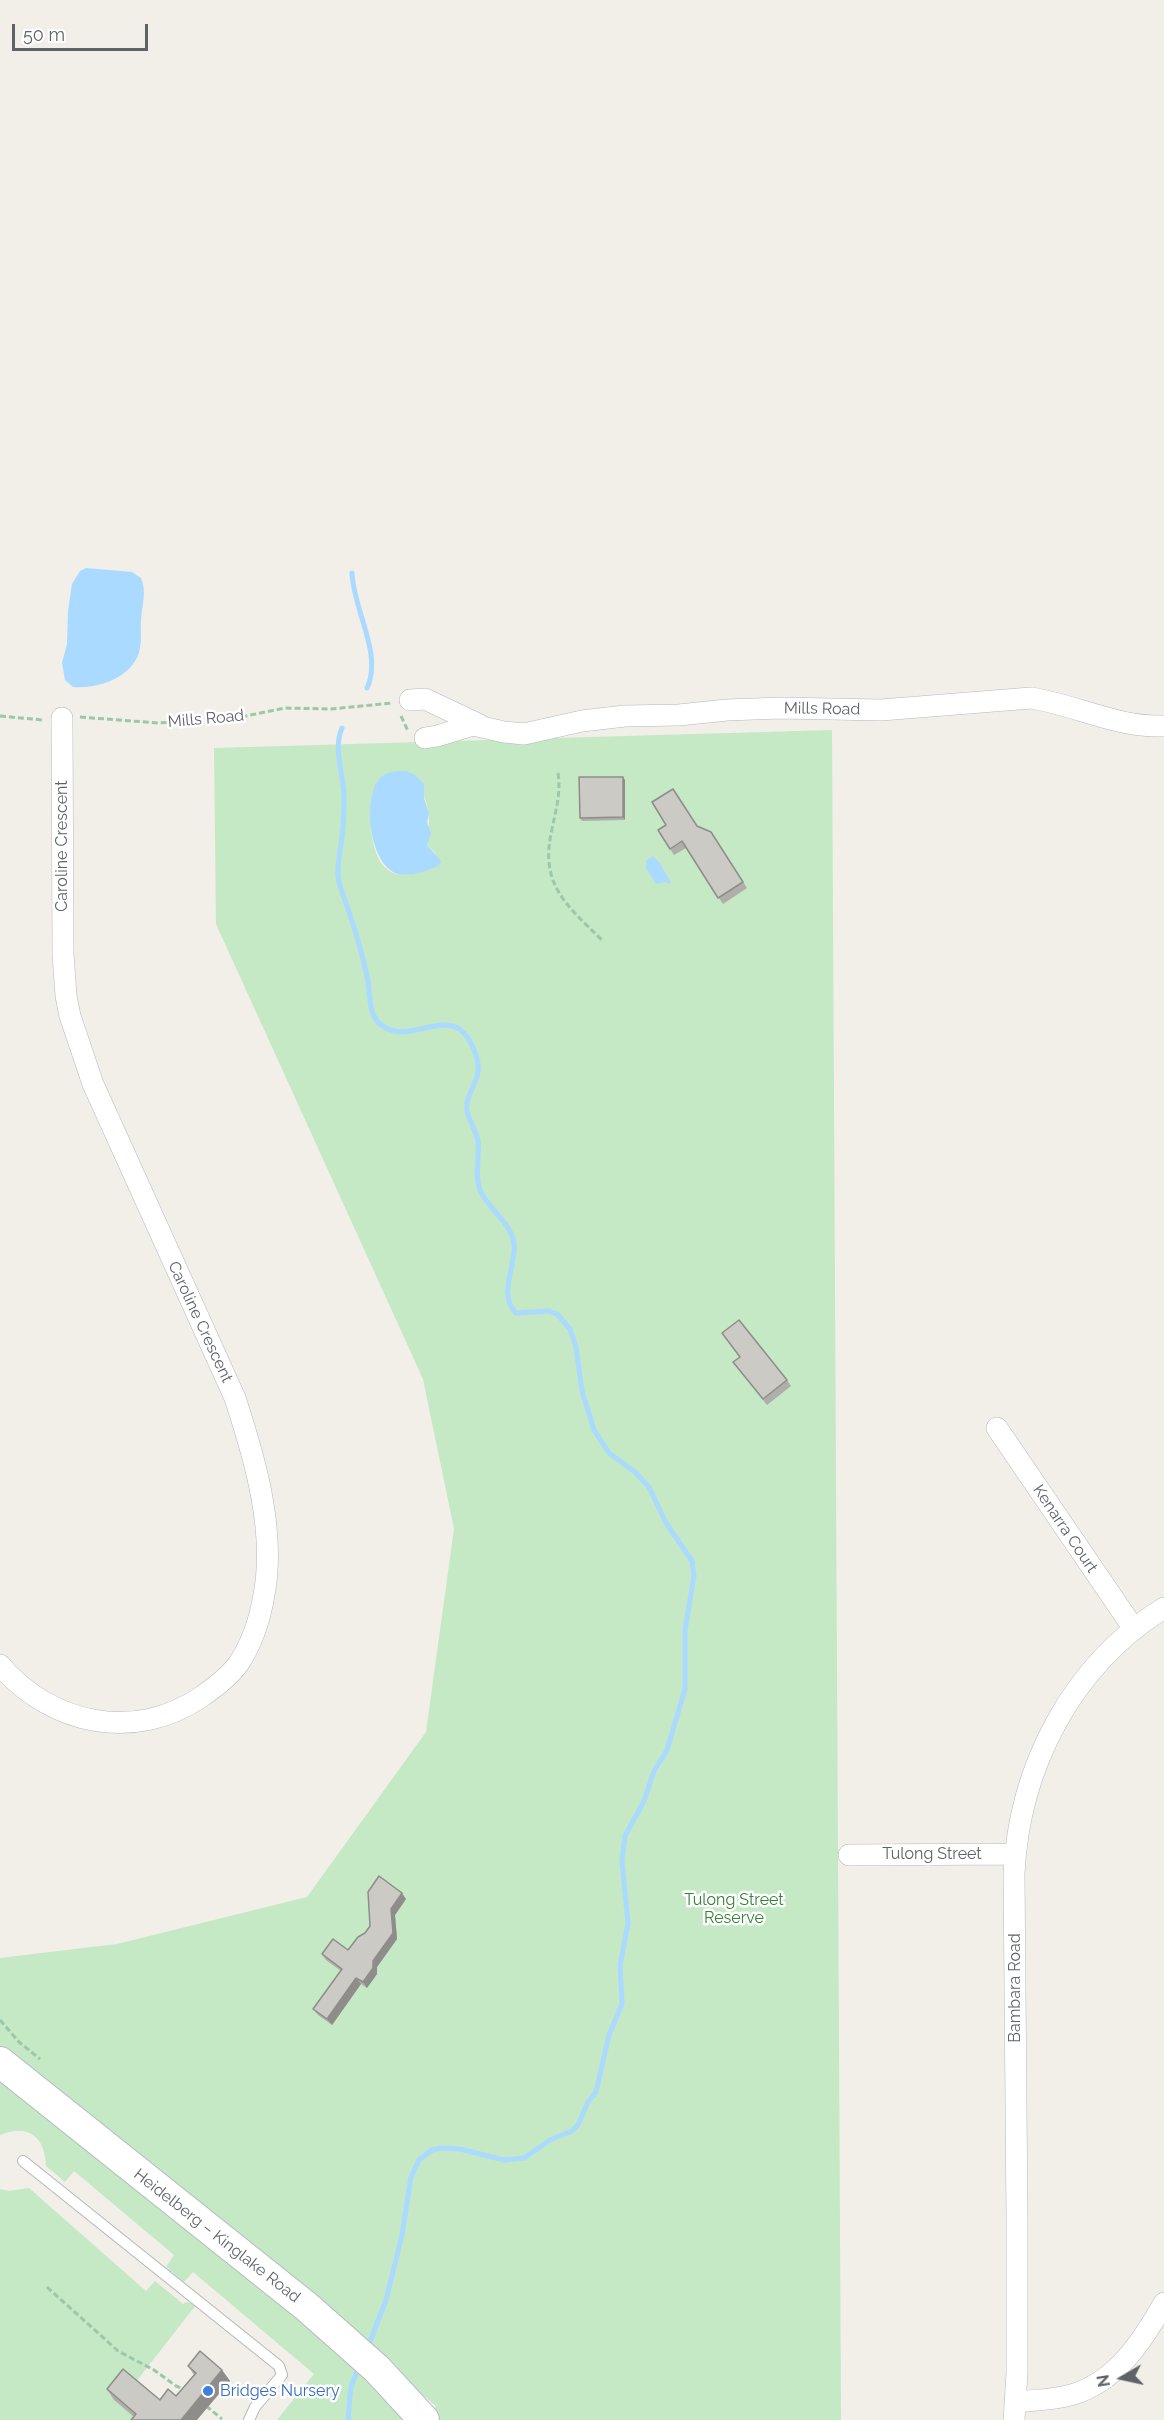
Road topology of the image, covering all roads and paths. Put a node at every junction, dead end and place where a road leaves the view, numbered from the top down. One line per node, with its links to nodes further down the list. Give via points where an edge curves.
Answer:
1 (410, 700): 3 (path, Mills Road, via 331,709 276,709 231,719 158,723); 4 (street, Mills Road, via 425,699); 6 (path, via 401,711 404,727)
2 (0, 716): 3 (path, Mills Road)
3 (62, 718): 12 (street, Caroline Crescent, via 63,954 70,1016 93,1084 235,1398 258,1486 266,1576 254,1633 237,1665 214,1688 166,1715 125,1722 81,1718 30,1694)
4 (480, 725): 5 (street, Mills Road, via 524,734 625,716 781,708 881,710 1031,698 1131,724); 6 (street, Mills Road)
5 (1164, 726)
6 (425, 738)
7 (558, 773): 8 (path, via 560,795 548,855 550,875 559,892)
8 (603, 941)
9 (997, 1428): 11 (street, Kenarra Court)
10 (1164, 1608): 11 (street, Bambara Road)
11 (1134, 1629): 13 (street, Bambara Road, via 1091,1671 1048,1737 1022,1806)
12 (0, 1665)
13 (1015, 1854): 14 (street, Tulong Street); 23 (street, Bambara Road)
14 (849, 1855)
15 (0, 2020): 16 (path)
16 (40, 2059)
17 (0, 2062): 26 (main road, Heidelberg – Kinglake Road, via 351,2344)
18 (23, 2161): 25 (lane, via 279,2366 282,2375)
19 (47, 2288): 21 (path, via 118,2351)
20 (1164, 2303): 23 (street, via 1129,2357 1101,2382)
21 (187, 2390)
22 (204, 2405): 24 (path)
23 (1015, 2411)
24 (222, 2420)
25 (249, 2420)
26 (424, 2420)

